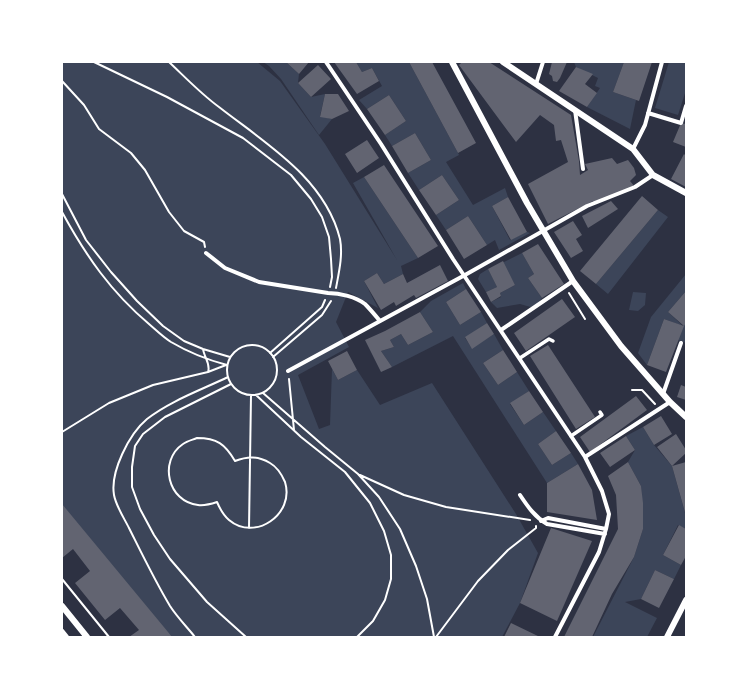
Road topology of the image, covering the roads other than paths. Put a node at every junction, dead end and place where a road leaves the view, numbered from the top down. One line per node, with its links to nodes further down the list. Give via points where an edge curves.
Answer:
1 (326, 62): 16 (street)
2 (453, 62): 14 (street)
3 (503, 62): 6 (street)
4 (543, 62): 6 (street)
5 (662, 62): 9 (street)
6 (536, 84): 8 (street)
7 (686, 106): 9 (street, via 681,123)
8 (575, 109): 10 (street); 11 (street)
9 (648, 113): 10 (street)
10 (633, 149): 12 (street)
11 (583, 169)
12 (653, 175): 13 (street); 14 (street, via 635,187 587,206)
13 (686, 193)
14 (544, 231): 16 (street); 17 (street)
15 (206, 253): 18 (street, via 225,268 259,282 354,298 364,304)
16 (465, 275): 18 (street); 19 (street)
17 (573, 281): 19 (street); 24 (street, via 621,346)
18 (380, 321): 23 (street)
19 (501, 330): 22 (street)
20 (553, 341): 22 (street, via 549,339)
21 (681, 343): 24 (street)
22 (520, 358): 28 (street)
23 (288, 371)
24 (663, 394): 25 (street)
25 (670, 402): 27 (street); 29 (street)
26 (600, 412): 28 (street, via 602,415)
27 (686, 417)
28 (571, 436): 29 (street)
29 (585, 457): 32 (street, via 602,491 609,514)
30 (520, 495): 31 (street)
31 (541, 521): 32 (street, via 548,518); 33 (street)
32 (606, 529): 33 (street)
33 (605, 534): 39 (street, via 599,552)
34 (686, 600): 40 (street)
35 (62, 606): 38 (street)
36 (62, 632): 37 (street)
37 (66, 637)
38 (87, 637)
39 (555, 637)
40 (667, 637)

